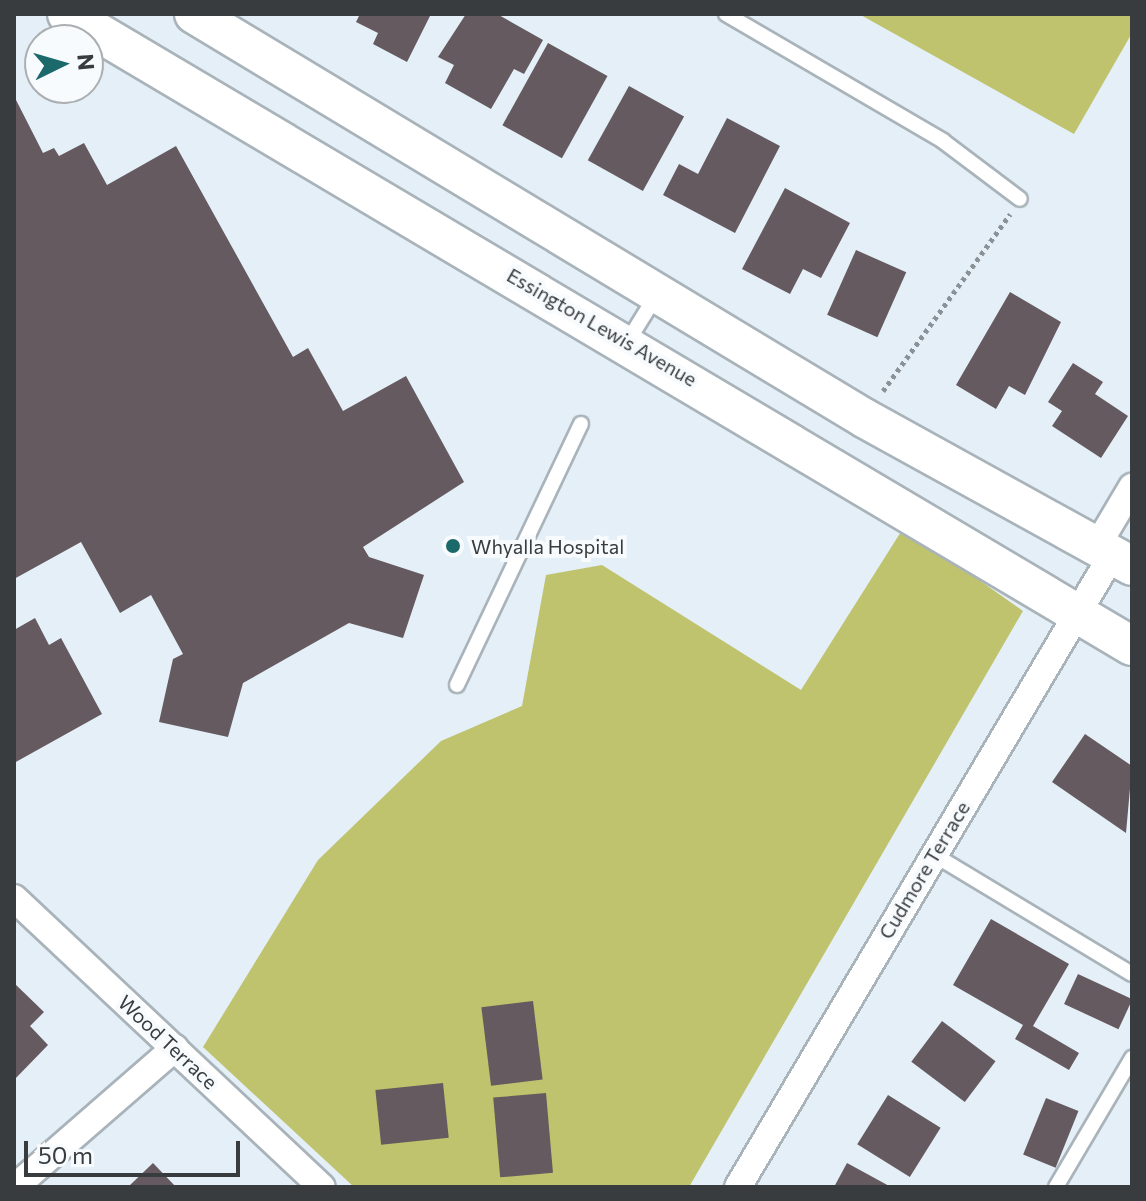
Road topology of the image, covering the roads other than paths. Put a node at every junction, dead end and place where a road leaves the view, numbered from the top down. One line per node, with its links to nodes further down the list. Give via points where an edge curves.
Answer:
1 (194, 14): 5 (street)
2 (726, 14): 4 (lane, via 943,141)
3 (87, 20): 6 (street, Essington Lewis Avenue)
4 (1020, 199)
5 (659, 290): 6 (lane); 9 (street, via 864,418)
6 (628, 341): 10 (street, Essington Lewis Avenue)
7 (581, 424): 12 (lane)
8 (1132, 487): 9 (street, Cudmore Terrace)
9 (1114, 556): 10 (street, Cudmore Terrace)
10 (1077, 612): 11 (street, Essington Lewis Avenue); 13 (street, Cudmore Terrace)
11 (1132, 646)
12 (457, 685)
13 (933, 854): 15 (lane); 20 (street, Cudmore Terrace)
14 (14, 898): 16 (street, Wood Terrace)
15 (1132, 974)
16 (175, 1048): 18 (street); 19 (street, Wood Terrace)
17 (1132, 1058): 21 (lane)
18 (15, 1187)
19 (322, 1187)
20 (738, 1187)
21 (1056, 1187)

